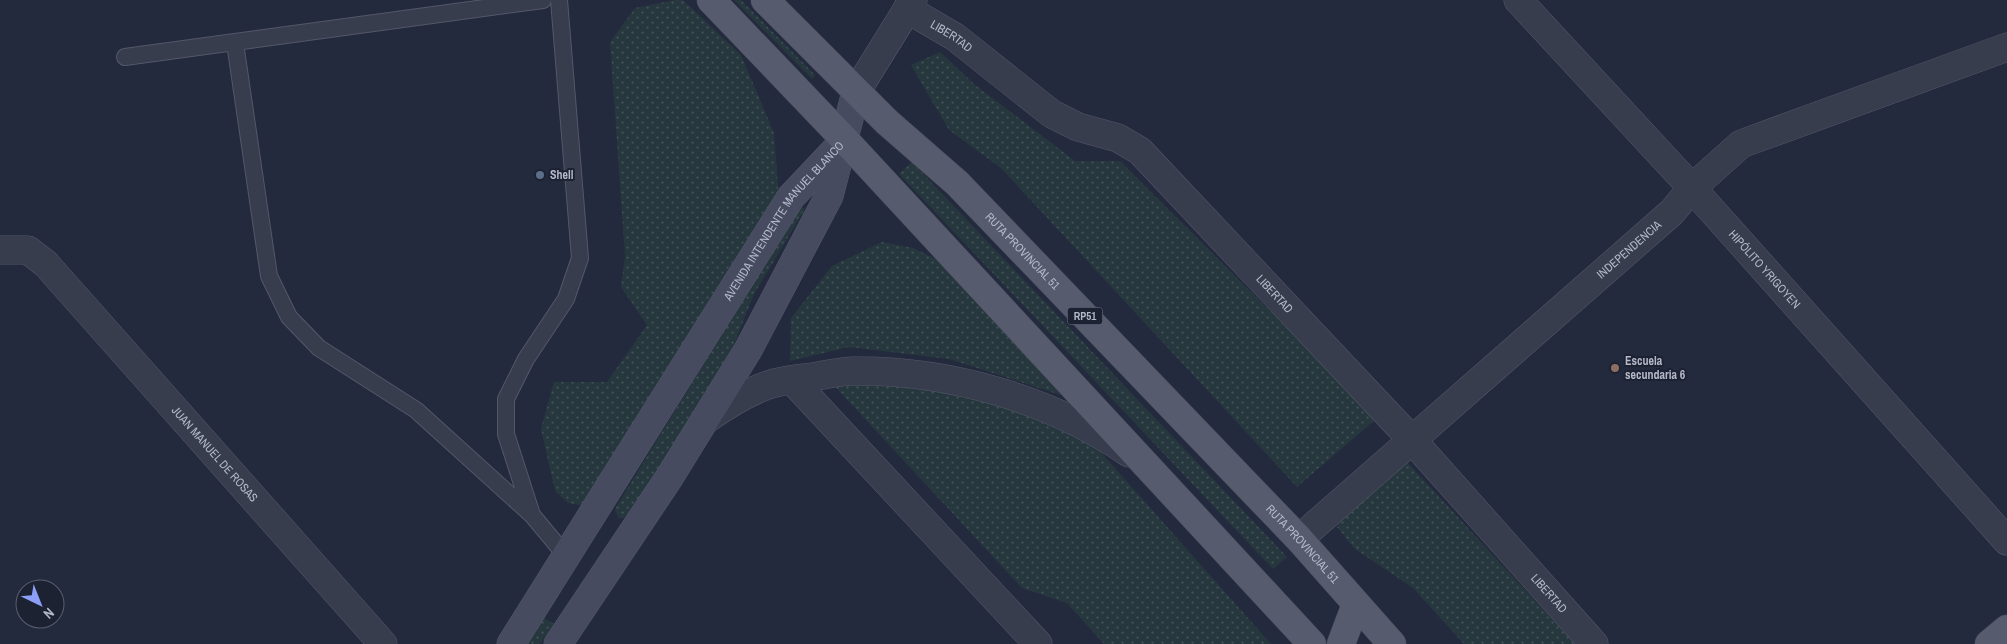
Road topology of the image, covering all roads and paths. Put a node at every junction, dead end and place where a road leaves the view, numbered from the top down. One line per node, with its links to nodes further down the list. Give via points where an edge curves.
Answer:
1 (543, 0): 7 (lane)
2 (559, 0): 18 (lane, via 580,258 566,299 526,359 506,399 506,434)
3 (710, 0): 11 (main road)
4 (765, 0): 10 (main road, RUTA PROVINCIAL 51 / RP51)
5 (1518, 0): 12 (street, HIPÓLITO YRIGOYEN)
6 (910, 5): 10 (street); 16 (street, LIBERTAD, via 1052,114 1078,127 1118,138 1140,151)
7 (235, 43): 9 (lane); 18 (lane, via 268,276 289,317 319,348 416,410)
8 (2007, 47): 12 (street, INDEPENDENCIA, via 1741,144)
9 (125, 57)
10 (856, 92): 11 (main road); 19 (main road, RUTA PROVINCIAL 51 / RP51, via 957,183)
11 (845, 140): 15 (main road, AVENIDA INTENDENTE MANUEL BLANCO, via 829,196 748,350); 17 (main road); 21 (main road, AVENIDA INTENDENTE MANUEL BLANCO, via 791,197)
12 (1692, 188): 16 (street, INDEPENDENCIA, via 1672,212); 20 (street, HIPÓLITO YRIGOYEN)
13 (0, 250): 25 (street, JUAN MANUEL DE ROSAS, via 28,250 46,264)
14 (792, 380): 15 (street, via 769,385 732,401); 17 (street, via 852,371 950,378 1069,418 1108,438); 28 (street)
15 (705, 420): 22 (main road, AVENIDA INTENDENTE MANUEL BLANCO)
16 (1413, 441): 19 (street, INDEPENDENCIA); 32 (street, LIBERTAD)
17 (1146, 465): 29 (main road)
18 (532, 515): 21 (lane)
19 (1300, 539): 23 (main road, RUTA PROVINCIAL 51 / RP51)
20 (2007, 541)
21 (567, 556): 22 (main road); 26 (main road, AVENIDA INTENDENTE MANUEL BLANCO)
22 (603, 578): 27 (main road, AVENIDA INTENDENTE MANUEL BLANCO)
23 (1356, 604): 30 (main road); 31 (main road, RUTA PROVINCIAL 51 / RP51)
24 (2007, 629): 33 (main road)
25 (383, 644)
26 (511, 644)
27 (558, 644)
28 (1038, 644)
29 (1312, 644)
30 (1341, 644)
31 (1392, 644)
32 (1594, 644)
33 (1989, 644)

